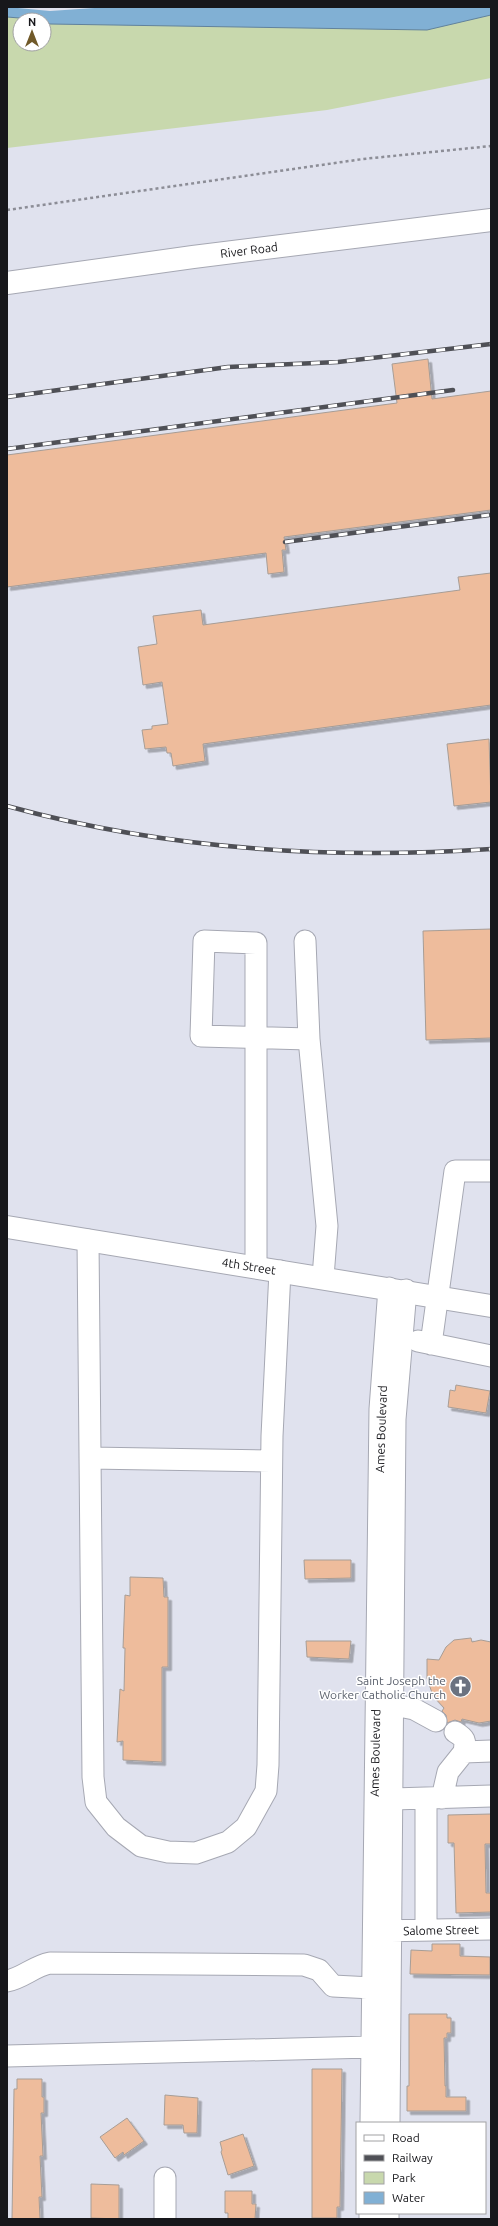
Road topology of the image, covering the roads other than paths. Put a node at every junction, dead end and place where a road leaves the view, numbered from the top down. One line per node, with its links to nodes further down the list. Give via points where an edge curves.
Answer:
1 (491, 220): 2 (main road, River Road)
2 (7, 283)
3 (305, 941): 5 (street)
4 (256, 1038): 4 (street, via 256,943 204,941 201,1036); 5 (street); 10 (street)
5 (309, 1039): 12 (street, via 327,1226)
6 (491, 1171): 14 (street, via 455,1171)
7 (7, 1227): 8 (street); 9 (main road, 4th Street)
8 (7, 1234)
9 (88, 1240): 10 (main road, 4th Street); 19 (street)
10 (256, 1267): 11 (main road, 4th Street)
11 (280, 1271): 12 (main road, 4th Street); 20 (street)
12 (324, 1277): 13 (main road, 4th Street)
13 (398, 1289): 14 (main road, 4th Street); 16 (street, Ames Boulevard); 31 (street, Ames Boulevard, via 380,1409)
14 (438, 1296): 15 (main road, 4th Street); 17 (street)
15 (491, 1306)
16 (402, 1338): 17 (street); 21 (street, Ames Boulevard, via 395,1419)
17 (431, 1344): 18 (street)
18 (491, 1356)
19 (90, 1458): 20 (street); 20 (street, via 93,1777 96,1802 116,1827 142,1846 168,1852 196,1853 228,1842 246,1827 266,1791)
20 (271, 1460)
21 (394, 1705): 22 (street, via 414,1709); 28 (street, Ames Boulevard)
22 (436, 1721)
23 (455, 1732): 25 (street, via 466,1741)
24 (491, 1751): 25 (street)
25 (464, 1752): 27 (street, via 448,1772)
26 (491, 1796): 27 (street)
27 (434, 1798): 28 (street); 30 (street)
28 (393, 1799): 31 (street, Ames Boulevard)
29 (491, 1929): 30 (street, Salome Street)
30 (426, 1930): 31 (street, Salome Street)
31 (382, 1931): 33 (street, Ames Boulevard); 37 (street, Ames Boulevard)
32 (7, 1982): 33 (street, via 39,1965 50,1963 304,1965 319,1970 333,1986)
33 (372, 1988): 34 (street, Ames Boulevard)
34 (371, 2047): 35 (street); 36 (street, Ames Boulevard)
35 (7, 2056)
36 (371, 2122)
37 (389, 2122)
38 (165, 2178): 39 (street)
39 (165, 2219)

